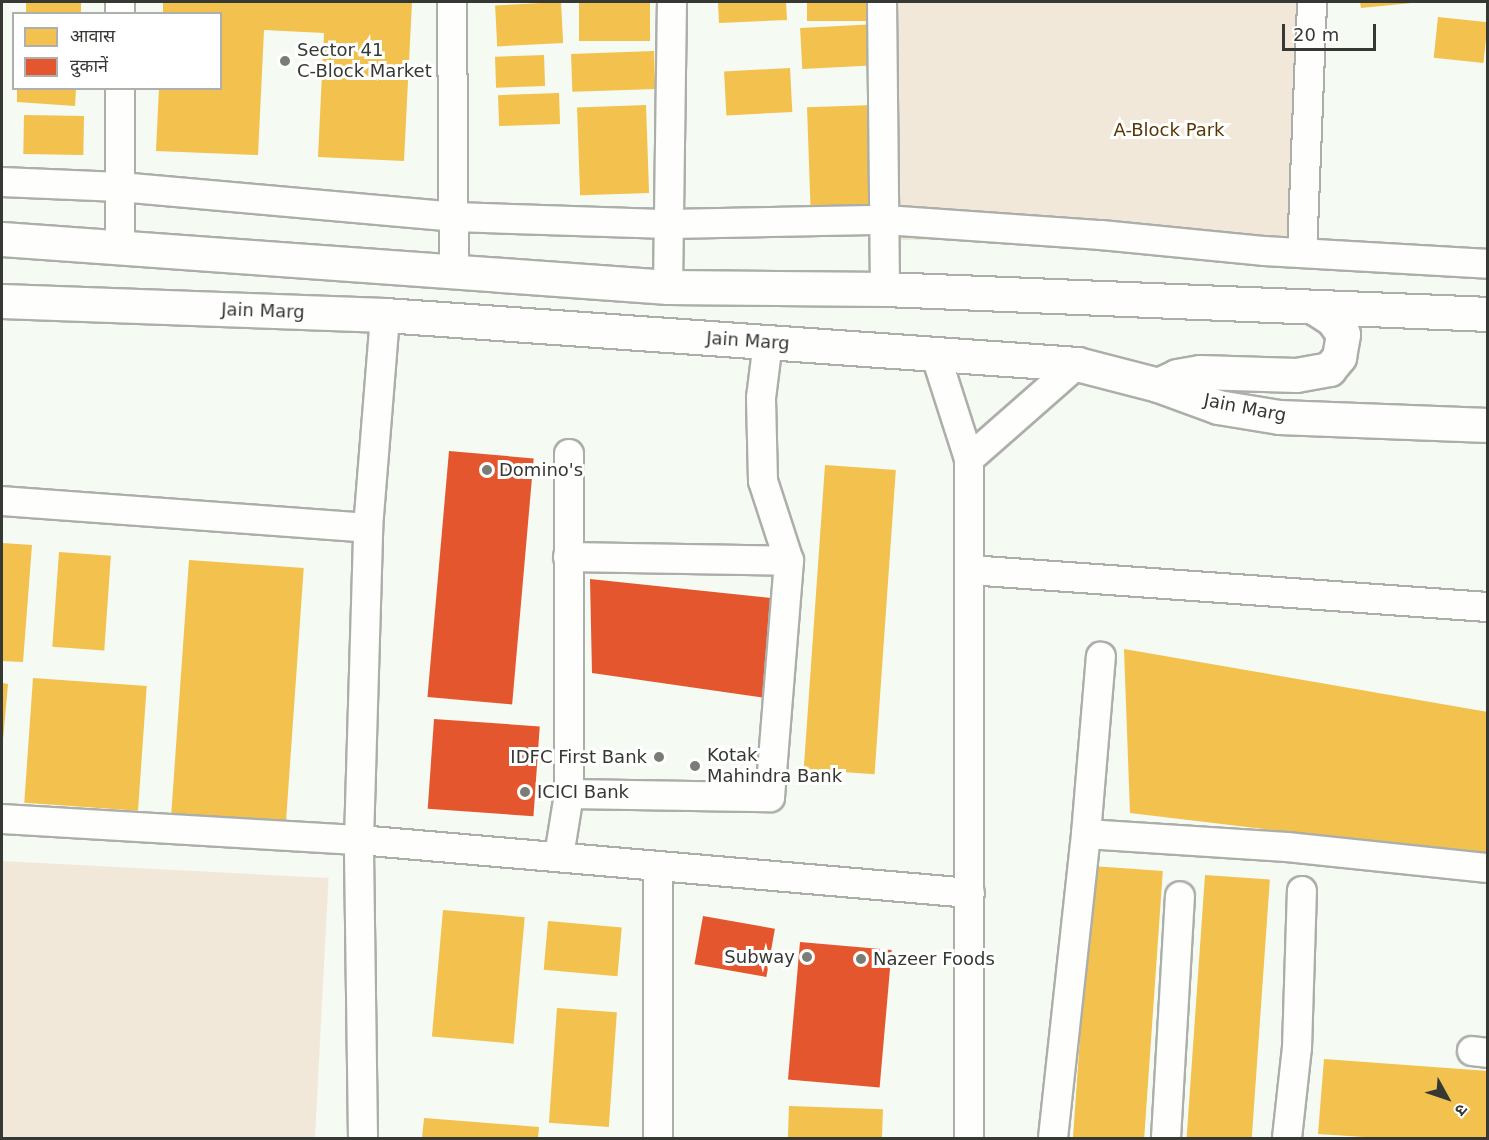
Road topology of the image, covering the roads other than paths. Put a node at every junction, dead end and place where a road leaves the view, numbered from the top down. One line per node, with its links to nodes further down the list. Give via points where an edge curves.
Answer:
1 (452, 2): 8 (street)
2 (672, 2): 10 (street)
3 (882, 2): 9 (street)
4 (1312, 2): 13 (street)
5 (120, 90): 7 (street)
6 (2, 182): 7 (street)
7 (120, 187): 8 (street); 12 (street)
8 (454, 217): 10 (street); 15 (street)
9 (885, 220): 10 (street); 13 (street); 17 (street)
10 (669, 224): 16 (street)
11 (2, 239): 12 (street)
12 (120, 248): 15 (street)
13 (1302, 253): 14 (street)
14 (1488, 264)
15 (454, 271): 16 (street)
16 (668, 287): 17 (street)
17 (885, 289): 19 (street)
18 (2, 301): 21 (street, Jain Marg)
19 (1315, 308): 20 (street); 25 (street, via 1332,319 1343,334 1339,357 1329,369 1296,375 1200,372)
20 (1488, 314)
21 (385, 315): 22 (street, Jain Marg); 30 (street)
22 (768, 342): 23 (street, Jain Marg); 32 (street, via 761,398 763,481)
23 (935, 353): 24 (street, Jain Marg); 28 (street)
24 (1077, 364): 25 (street, Jain Marg); 28 (street)
25 (1158, 385): 26 (street, Jain Marg, via 1218,407 1279,417)
26 (1488, 425)
27 (569, 454): 31 (street)
28 (969, 459): 33 (street)
29 (2, 501): 30 (street)
30 (368, 528): 39 (street)
31 (568, 557): 32 (street); 36 (street)
32 (789, 561): 36 (street, via 770,797)
33 (969, 570): 34 (street); 44 (street)
34 (1488, 607)
35 (1101, 657): 38 (street)
36 (569, 794): 40 (street)
37 (2, 819): 39 (street)
38 (1086, 834): 42 (street, via 1287,847); 49 (street)
39 (359, 840): 40 (street); 46 (street)
40 (559, 856): 41 (street)
41 (658, 867): 44 (street); 47 (street)
42 (1488, 868)
43 (1302, 891): 51 (street, via 1297,1048)
44 (970, 893): 48 (street)
45 (1180, 896): 50 (street)
46 (363, 1138)
47 (658, 1138)
48 (969, 1138)
49 (1053, 1138)
50 (1166, 1138)
51 (1287, 1138)

